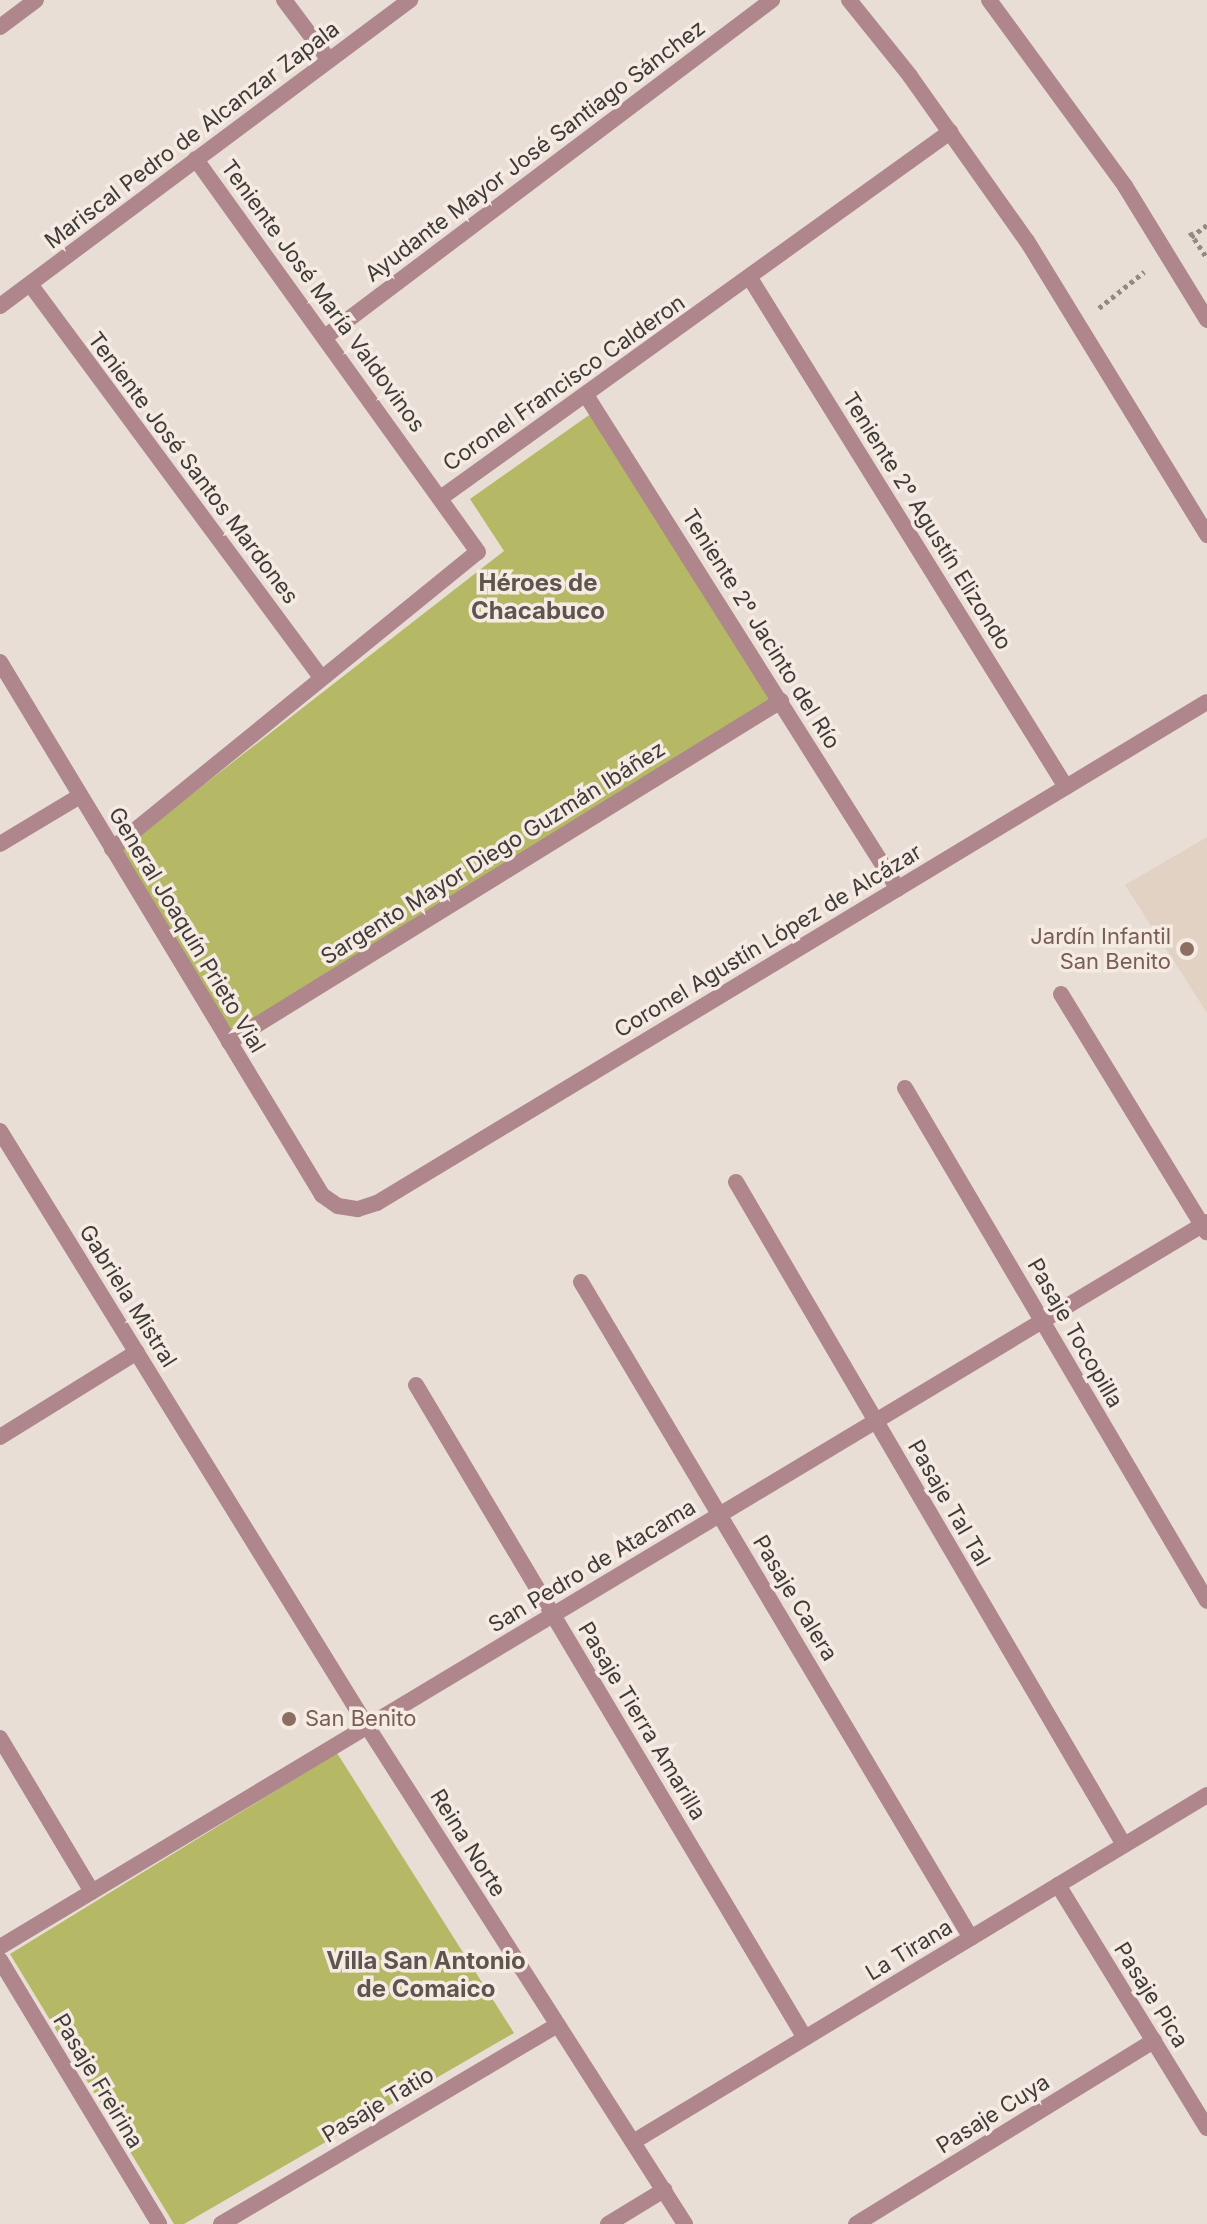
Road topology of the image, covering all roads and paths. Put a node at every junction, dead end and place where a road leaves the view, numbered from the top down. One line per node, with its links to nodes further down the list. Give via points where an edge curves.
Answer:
1 (36, 0): 7 (street)
2 (284, 0): 8 (street)
3 (410, 0): 8 (street, Mariscal Pedro de Alcanzar Zapala)
4 (772, 0): 15 (street, Ayudante Mayor José Santiago Sánchez)
5 (849, 0): 9 (street)
6 (989, 0): 14 (street, via 1125,186)
7 (0, 27)
8 (329, 60): 10 (street, Mariscal Pedro de Alcanzar Zapala)
9 (950, 132): 11 (street, Coronel Francisco Calderon); 18 (street, via 1080,324)
10 (196, 159): 12 (street, Mariscal Pedro de Alcanzar Zapala); 15 (street, Teniente José María Valdovinos)
11 (750, 278): 16 (street, Coronel Francisco Calderon); 23 (street, Teniente 2º Agustín Elizondo)
12 (30, 284): 13 (street, Mariscal Pedro de Alcanzar Zapala); 20 (street, Teniente José Santos Mardones)
13 (0, 306)
14 (1207, 320)
15 (325, 337): 17 (street, Teniente José María Valdovinos)
16 (586, 395): 17 (street, Coronel Francisco Calderon); 21 (street, Teniente 2º Jacinto del Río)
17 (442, 497): 20 (street, Coronel Francisco Calderon, via 478,552)
18 (1207, 535)
19 (0, 662): 24 (street, General Joaquín Prieto Vial)
20 (322, 678): 26 (street, Coronel Francisco Calderon)
21 (781, 701): 27 (street, Teniente 2º Jacinto del Río); 29 (street, Sargento Mayor Diego Guzmán Ibáñez)
22 (1207, 702): 23 (street, Coronel Agustín López de Alcázar)
23 (1066, 787): 27 (street, Coronel Agustín López de Alcázar)
24 (80, 796): 25 (street); 26 (street, General Joaquín Prieto Vial)
25 (0, 844)
26 (112, 849): 29 (street, General Joaquín Prieto Vial)
27 (898, 889): 33 (street, Coronel Agustín López de Alcázar, via 377,1203)
28 (1061, 994): 34 (street)
29 (229, 1042): 33 (street, General Joaquín Prieto Vial, via 322,1195)
30 (905, 1088): 36 (street, Pasaje Tocopilla)
31 (0, 1131): 37 (street, Gabriela Mistral)
32 (736, 1182): 39 (street, Pasaje Tal Tal)
33 (348, 1209)
34 (1205, 1227): 36 (street, San Pedro de Atacama)
35 (581, 1282): 42 (street, Pasaje Calera)
36 (1042, 1321): 39 (street, San Pedro de Atacama); 43 (street, Pasaje Tocopilla)
37 (137, 1352): 40 (street); 41 (street, Gabriela Mistral)
38 (416, 1385): 44 (street, Pasaje Tierra Amarilla)
39 (876, 1421): 42 (street, San Pedro de Atacama); 48 (street, Pasaje Tal Tal)
40 (0, 1437)
41 (218, 1484): 45 (street, Reina Norte)
42 (720, 1515): 44 (street, San Pedro de Atacama); 51 (street, Pasaje Calera)
43 (1207, 1601)
44 (553, 1615): 45 (street, San Pedro de Atacama); 55 (street, Pasaje Tierra Amarilla)
45 (367, 1726): 50 (street, San Pedro de Atacama); 54 (street, Reina Norte)
46 (0, 1738): 50 (street)
47 (1207, 1795): 48 (street, La Tirana)
48 (1124, 1845): 49 (street, La Tirana)
49 (1058, 1885): 51 (street, La Tirana); 56 (street, Pasaje Pica)
50 (92, 1892): 52 (street, San Pedro de Atacama)
51 (971, 1938): 55 (street, La Tirana)
52 (0, 1947)
53 (0, 1960): 60 (street, Pasaje Freirina)
54 (558, 2025): 58 (street, Reina Norte); 61 (street, Pasaje Tatio)
55 (805, 2038): 58 (street, La Tirana)
56 (1154, 2041): 57 (street, Pasaje Pica); 64 (street, Pasaje Cuya)
57 (1207, 2128)
58 (633, 2142): 59 (street, Reina Norte)
59 (664, 2190): 62 (street); 63 (street, Reina Norte)
60 (159, 2224)
61 (221, 2224)
62 (608, 2224)
63 (685, 2224)
64 (856, 2224)

